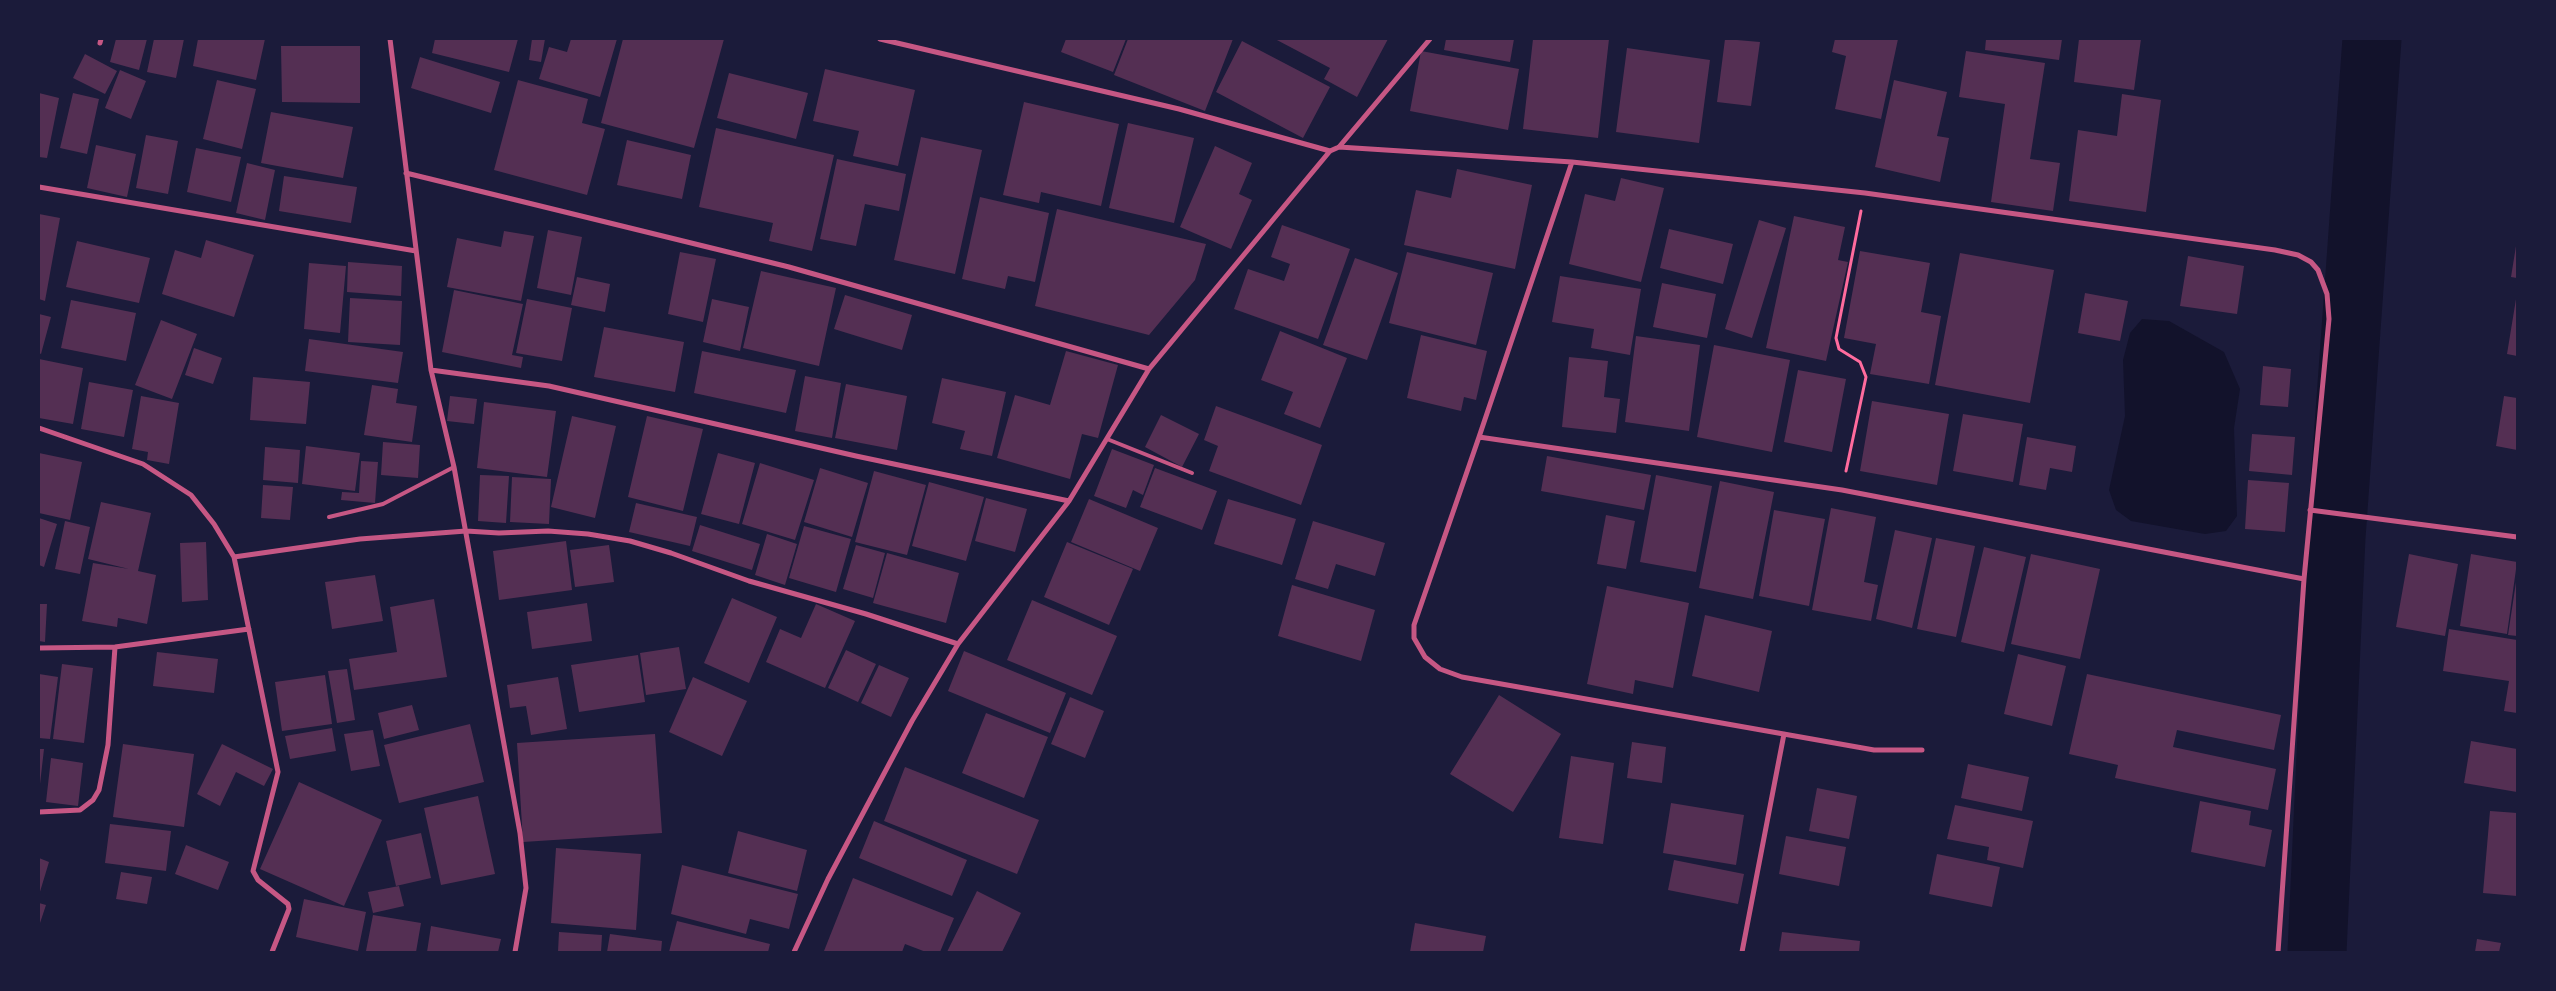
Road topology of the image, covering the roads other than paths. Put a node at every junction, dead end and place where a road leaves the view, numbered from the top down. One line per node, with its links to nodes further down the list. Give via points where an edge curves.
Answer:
1 (390, 39): 7 (street)
2 (880, 39): 5 (street, via 1179,109)
3 (1430, 39): 4 (street)
4 (1339, 148): 5 (street); 6 (street)
5 (1330, 151): 10 (street)
6 (1572, 162): 13 (street); 18 (street, via 1865,193 2298,255 2318,270 2328,294 2329,319)
7 (406, 173): 9 (street); 10 (street, via 789,267)
8 (39, 186): 9 (street)
9 (416, 251): 11 (street)
10 (1149, 369): 14 (street)
11 (430, 370): 15 (street); 17 (street, via 549,386)
12 (39, 428): 22 (street, via 143,464 191,495)
13 (1479, 437): 23 (street, via 1842,490); 28 (street, via 1414,625 1414,638 1425,657 1440,669 1462,677)
14 (1108, 438): 16 (lane); 17 (street)
15 (454, 467): 19 (lane, via 382,504); 20 (street)
16 (1192, 473)
17 (1069, 501): 25 (street)
18 (2310, 510): 21 (street); 23 (street)
19 (329, 517)
20 (466, 531): 22 (street, via 360,539); 25 (street, via 548,531 630,541 748,581); 32 (street, via 520,833 526,888)
21 (2517, 537)
22 (234, 557): 24 (street)
23 (2304, 579): 35 (street)
24 (249, 629): 26 (street); 31 (street, via 278,772 253,871 258,880 285,899 289,909)
25 (958, 644): 33 (street, via 912,721 828,879)
26 (115, 647): 27 (street); 30 (street, via 108,745 99,790 93,800 80,810)
27 (39, 648)
28 (1784, 734): 29 (street, via 1874,750); 34 (street)
29 (1922, 750)
30 (39, 812)
31 (272, 952)
32 (515, 952)
33 (794, 952)
34 (1742, 952)
35 (2278, 952)

